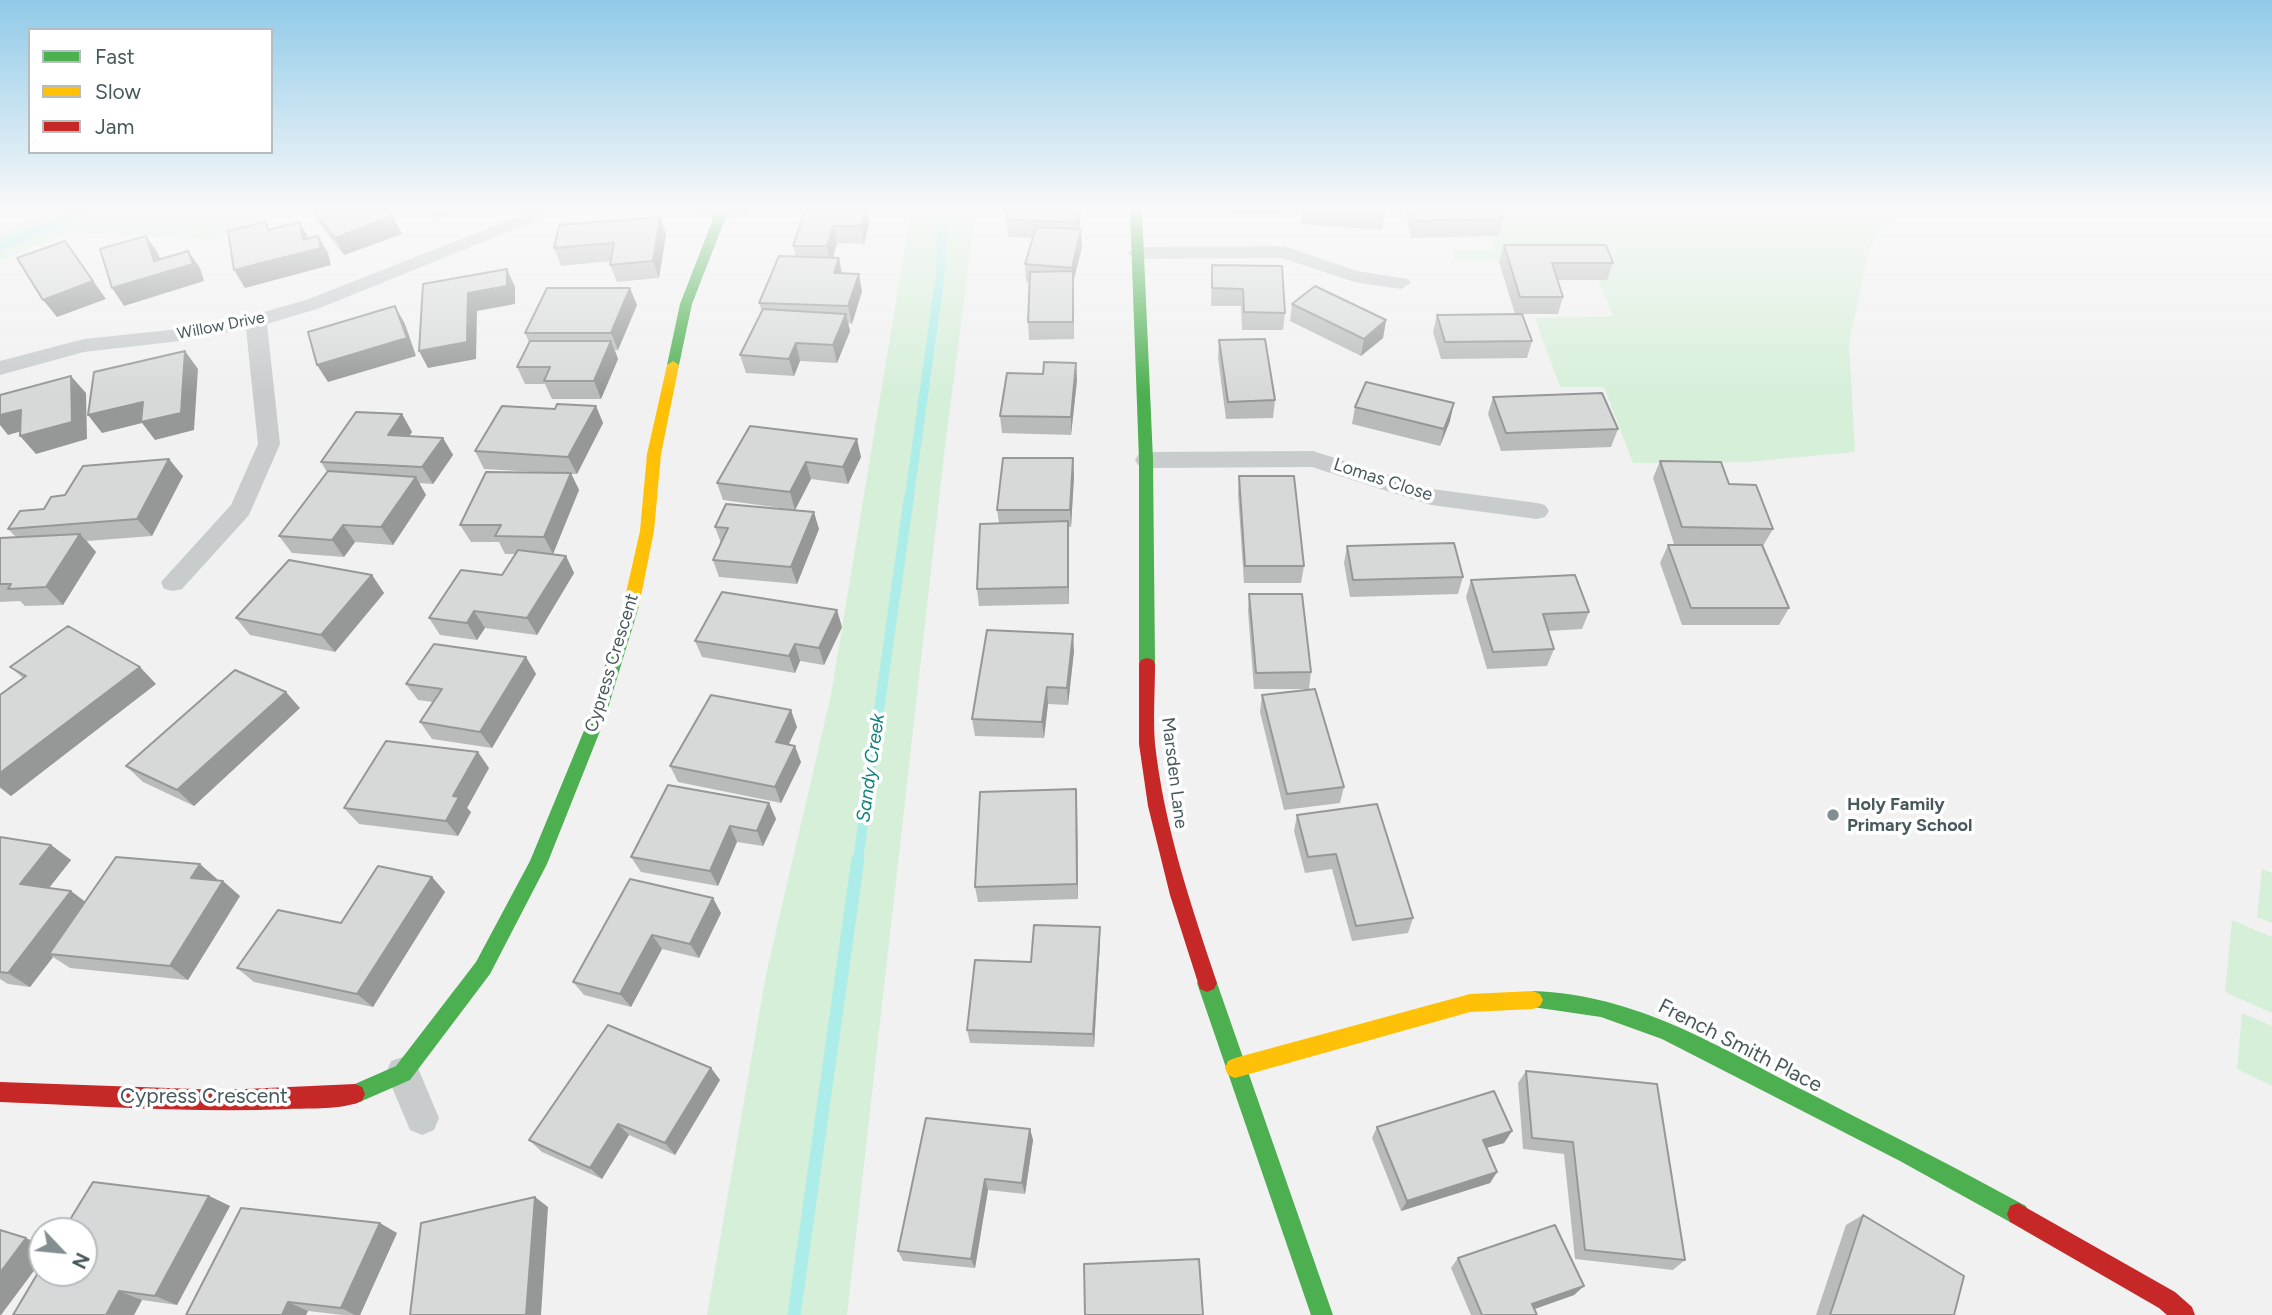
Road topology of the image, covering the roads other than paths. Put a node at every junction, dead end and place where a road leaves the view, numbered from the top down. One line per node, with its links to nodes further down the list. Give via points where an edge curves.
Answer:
1 (396, 271): 6 (street, Willow Drive)
2 (699, 271): 12 (street, Cypress Crescent, via 686,304 654,454 648,531 625,631 596,721 538,864 483,968)
3 (1139, 271): 8 (street, Marsden Lane)
4 (1340, 271): 5 (street)
5 (1401, 283)
6 (256, 321): 7 (street, Willow Drive, via 84,346); 10 (street, via 269,444 241,509)
7 (0, 368)
8 (1146, 460): 9 (street, Lomas Close, via 1313,459 1430,497); 11 (street, Marsden Lane, via 1147,742 1156,808 1170,872)
9 (1537, 511)
10 (173, 582)
11 (1235, 1068): 15 (street, Marsden Lane); 16 (street, French Smith Place, via 1471,1003 1558,999 1646,1021 1955,1178 2167,1300)
12 (403, 1073): 13 (street, Cypress Crescent, via 356,1094 321,1098); 14 (street)
13 (0, 1093)
14 (422, 1118)
15 (1322, 1315)
16 (2184, 1315)

